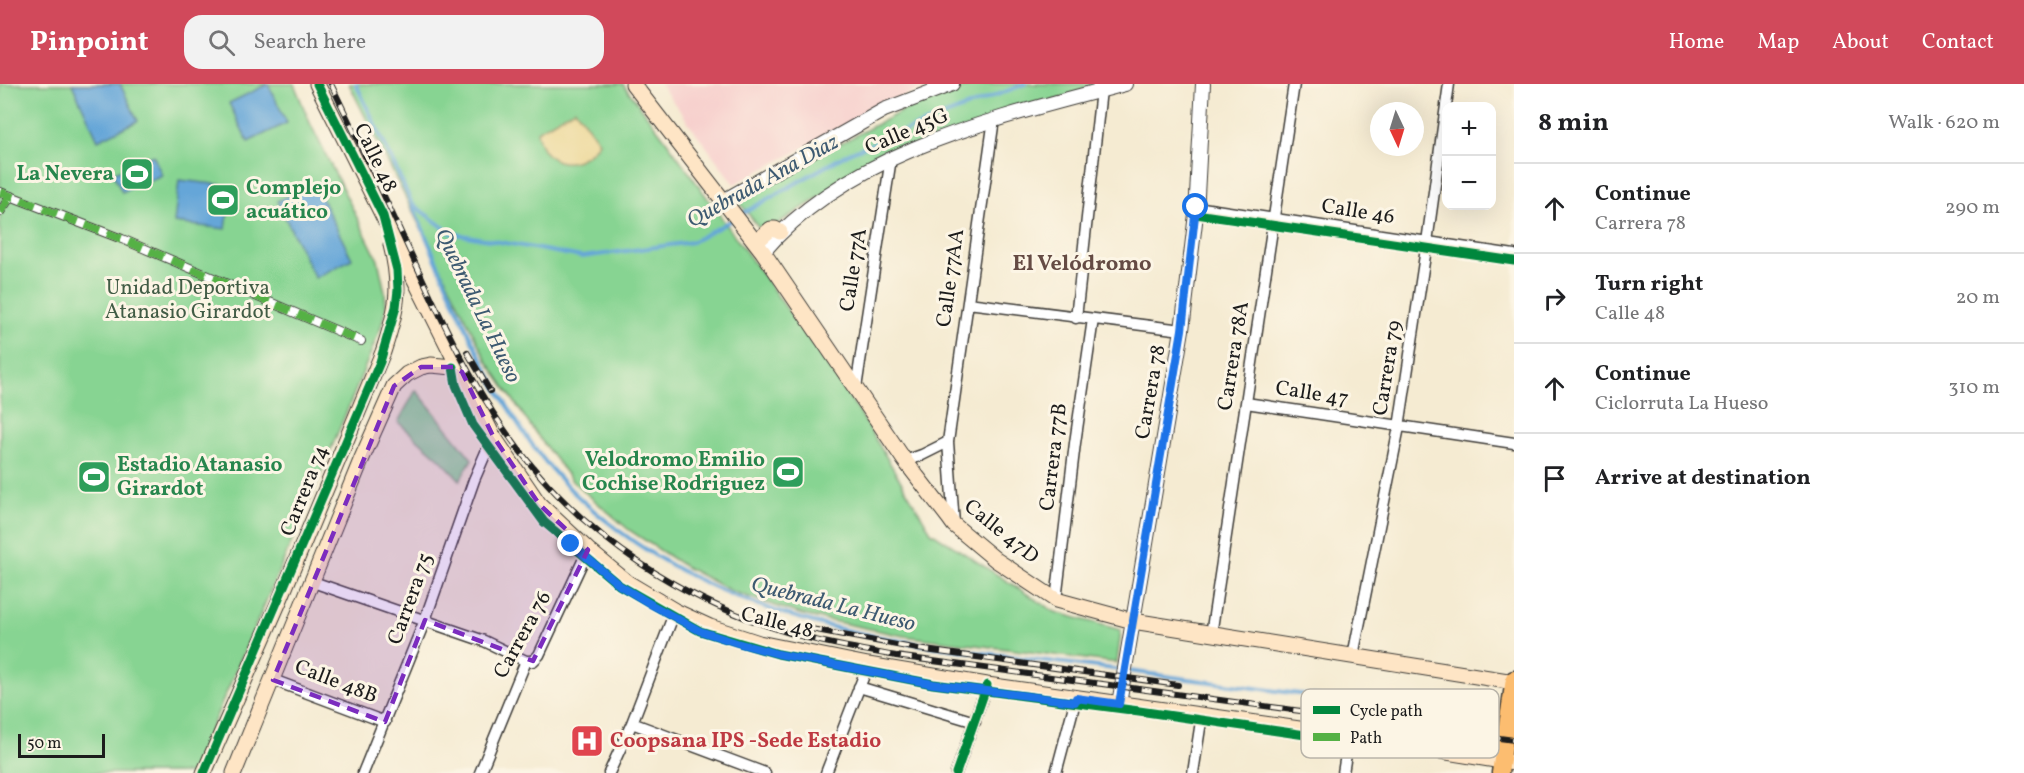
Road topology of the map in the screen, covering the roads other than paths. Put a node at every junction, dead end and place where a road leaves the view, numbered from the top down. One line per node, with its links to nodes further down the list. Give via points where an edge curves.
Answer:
1 (317, 84): 17 (main road, Calle 48)
2 (1125, 84): 8 (street, Calle 45G)
3 (1203, 84): 15 (street, Carrera 78)
4 (1294, 84): 18 (street, Carrera 78A)
5 (1449, 84): 20 (street, Carrera 79)
6 (946, 85): 14 (street, Calle 45G, via 884,110)
7 (638, 86): 14 (main road, Calle 47D)
8 (1101, 90): 9 (street, Calle 45G); 24 (street)
9 (993, 119): 10 (street, Calle 45G); 23 (street, Calle 77AA)
10 (891, 158): 19 (street, Calle 45G, via 840,188); 29 (street, Calle 77A)
11 (0, 192): 12 (street)
12 (11, 196): 13 (street); 16 (street); 27 (street)
13 (0, 201)
14 (727, 203): 21 (main road, Calle 47D)
15 (1196, 207): 18 (street, Calle 46); 26 (street, Carrera 78)
16 (0, 212)
17 (383, 216): 28 (main road, Calle 48); 61 (main road, Carrera 74, via 397,270 392,326)
18 (1275, 219): 20 (street, Calle 46); 30 (street, Carrera 78A)
19 (780, 232): 21 (main road, via 771,229)
20 (1427, 242): 22 (street, Calle 46); 31 (street, Carrera 79)
21 (757, 244): 29 (main road, Calle 47D)
22 (1514, 255)
23 (968, 303): 24 (street); 33 (street, Calle 77AA)
24 (1076, 318): 25 (street)
25 (1093, 320): 26 (street); 39 (street, Carrera 77B)
26 (1182, 330): 42 (street, Carrera 78)
27 (361, 341)
28 (462, 372): 32 (main road, Calle 48); 38 (main road, Carrera 74, via 431,365 407,374 394,386)
29 (856, 388): 35 (main road, Calle 47D)
30 (1246, 403): 31 (street, Calle 47); 43 (street, Carrera 78A)
31 (1399, 427): 34 (street, Calle 47); 44 (street, Carrera 79)
32 (493, 436): 37 (main road, Calle 48, via 539,504); 41 (street, Carrera 75)
33 (948, 442): 35 (street); 36 (street, Calle 77AA)
34 (1514, 442)
35 (905, 461): 36 (main road, Calle 47D)
36 (954, 525): 39 (main road, Calle 47D, via 996,560)
37 (588, 550): 40 (main road, Calle 48, via 628,583); 45 (street, Carrera 76, via 539,655)
38 (313, 582): 41 (street); 47 (main road, Carrera 74)
39 (1056, 600): 42 (main road, Calle 47D)
40 (675, 611): 46 (main road, Calle 48, via 759,644); 56 (street)
41 (425, 620): 45 (street); 54 (street, Carrera 75)
42 (1132, 621): 43 (main road, Calle 47D); 52 (street, Carrera 78)
43 (1211, 635): 44 (main road, Calle 47D)
44 (1353, 656): 48 (main road, Calle 47D)
45 (526, 661): 64 (street, Carrera 76)
46 (868, 665): 49 (main road, Calle 48); 50 (street)
47 (273, 680): 54 (street, Calle 48B); 62 (main road, Carrera 74)
48 (1514, 681): 60 (main road)
49 (987, 685): 51 (main road, Calle 48); 55 (street)
50 (859, 687): 55 (street); 67 (street)
51 (1076, 698): 52 (main road, Calle 48); 69 (street)
52 (1119, 704): 53 (main road, Calle 48)
53 (1202, 715): 57 (main road, Calle 48); 70 (street)
54 (385, 722): 63 (street, Carrera 75)
55 (975, 722): 68 (street)
56 (632, 723): 65 (street); 66 (street)
57 (1301, 729)
58 (1345, 758): 71 (street)
59 (1463, 758): 60 (main road, Calle 48)
60 (1505, 766)
61 (204, 773)
62 (234, 773)
63 (363, 773)
64 (480, 773)
65 (609, 773)
66 (765, 773)
67 (826, 773)
68 (956, 773)
69 (1056, 773)
70 (1193, 773)
71 (1343, 773)

